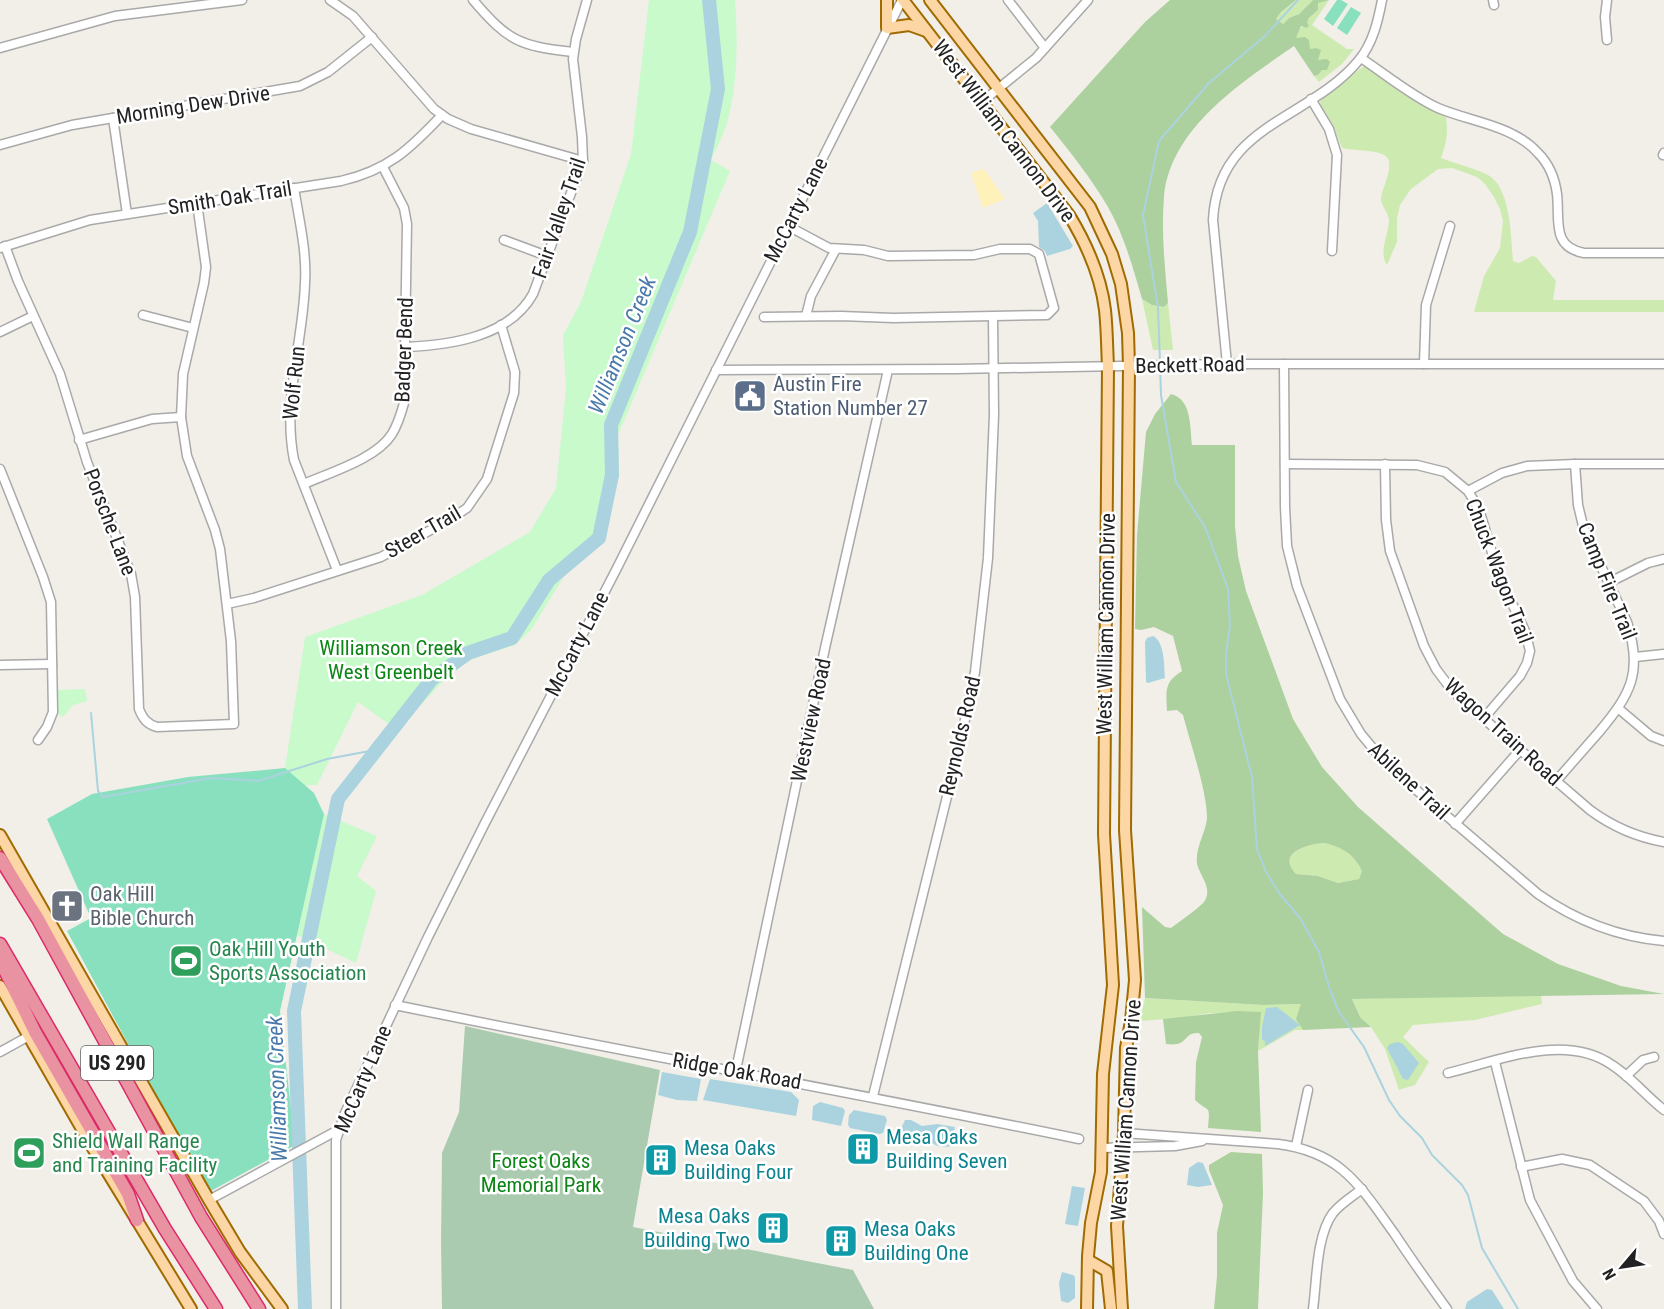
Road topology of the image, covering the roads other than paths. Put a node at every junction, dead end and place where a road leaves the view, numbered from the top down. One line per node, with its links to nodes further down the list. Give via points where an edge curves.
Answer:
1 (242, 0): 16 (street, via 115,16)
2 (330, 0): 14 (street, via 353,16)
3 (473, 0): 18 (street, via 508,36 532,45)
4 (587, 0): 18 (street, Fair Valley Trail)
5 (887, 0): 12 (main road)
6 (903, 0): 12 (street, McCarty Lane); 13 (main road, West William Cannon Drive)
7 (930, 0): 20 (main road, West William Cannon Drive)
8 (1008, 0): 17 (street)
9 (1088, 0): 17 (street)
10 (1382, 0): 19 (street, via 1375,30)
11 (1608, 0): 15 (street)
12 (887, 28): 13 (main road, via 915,26); 31 (street, McCarty Lane)
13 (932, 35): 22 (main road, West William Cannon Drive)
14 (372, 37): 23 (street); 24 (street, Morning Dew Drive, via 328,72 300,86)
15 (1607, 40)
16 (0, 48)
17 (1045, 48): 20 (street)
18 (573, 52): 26 (street, Fair Valley Trail)
19 (1361, 58): 21 (street); 37 (street, via 1437,108 1514,135 1534,149 1552,174 1559,233 1568,247 1584,253)
20 (1000, 88): 22 (street); 53 (main road, West William Cannon Drive, via 1090,207 1103,232 1121,284)
21 (1311, 99): 36 (street, via 1329,129 1337,155); 48 (street, via 1242,147 1217,191 1214,229)
22 (983, 101): 52 (main road, West William Cannon Drive, via 1080,233 1105,309)
23 (442, 115): 26 (street, via 471,129); 27 (street, Smith Oak Trail, via 402,154)
24 (113, 118): 25 (street, Morning Dew Drive); 30 (street)
25 (0, 145)
26 (582, 161): 38 (street, Fair Valley Trail)
27 (382, 167): 28 (street, Smith Oak Trail, via 363,176); 47 (street, Badger Bend, via 405,215)
28 (294, 188): 29 (street, Smith Oak Trail); 64 (street, Wolf Run, via 306,283 289,429 294,460)
29 (197, 203): 30 (street, Smith Oak Trail); 45 (street, via 206,267)
30 (127, 214): 34 (street, Smith Oak Trail, via 90,220)
31 (789, 224): 35 (street); 56 (street, McCarty Lane)
32 (1450, 226): 50 (street, via 1426,304)
33 (504, 240): 38 (street)
34 (3, 247): 40 (street, Porsche Lane)
35 (836, 249): 41 (street, via 811,296); 42 (street, via 888,256 974,255 1000,249 1030,249 1040,254 1054,304 1052,311 1047,315)
36 (1332, 251)
37 (1664, 253)
38 (547, 256): 44 (street, Fair Valley Trail, via 528,303)
39 (143, 315): 45 (street)
40 (33, 316): 46 (street); 58 (street, Porsche Lane, via 60,374)
41 (806, 316): 42 (street); 43 (street)
42 (990, 316): 54 (street, Reynolds Road)
43 (764, 317)
44 (501, 326): 47 (street, Fair Valley Trail, via 456,342); 67 (street, Steer Trail, via 515,372 514,393 492,466 479,493 467,508 396,549)
45 (193, 328): 57 (street, via 183,374)
46 (0, 332)
47 (406, 347): 64 (street, Badger Bend, via 404,403 392,435 368,456)
48 (1227, 364): 49 (street, Beckett Road); 53 (street, Beckett Road)
49 (1284, 364): 50 (street, Beckett Road); 59 (street, Abilene Trail)
50 (1424, 364): 51 (street, Beckett Road)
51 (1664, 364)
52 (1108, 366): 53 (street, Beckett Road); 54 (street, Beckett Road); 105 (main road, West William Cannon Drive, via 1104,834 1113,984 1102,1074)
53 (1129, 366): 100 (main road, West William Cannon Drive, via 1125,830 1135,980 1126,1048)
54 (994, 368): 55 (street, Beckett Road); 97 (street, Reynolds Road, via 988,558 975,672)
55 (888, 369): 56 (street, Beckett Road); 93 (street, Westview Road)
56 (716, 370): 88 (street, McCarty Lane)
57 (181, 417): 58 (street, via 152,419); 69 (street, via 190,464 218,539)
58 (79, 440): 69 (street, Porsche Lane, via 134,585 139,709 146,722 157,727 234,724)
59 (1285, 464): 60 (street, Chuck Wagon Trail); 80 (street, Abilene Trail, via 1286,533 1293,573 1340,699 1378,755)
60 (1385, 464): 65 (street, Chuck Wagon Trail, via 1436,468); 75 (street, Wagon Train Road, via 1390,551 1424,646 1442,679)
61 (1575, 464): 62 (street); 65 (street, via 1520,468); 68 (street, Camp Fire Trail, via 1584,530)
62 (1664, 464)
63 (0, 469): 72 (street, via 51,602)
64 (304, 484): 67 (street, Wolf Run)
65 (1468, 491): 75 (street, Chuck Wagon Trail, via 1479,508 1499,576 1525,631 1530,651 1520,676)
66 (1664, 559): 68 (street)
67 (337, 570): 69 (street, Steer Trail)
68 (1608, 583): 71 (street, Camp Fire Trail, via 1627,622)
69 (227, 604)
70 (1664, 654): 71 (street)
71 (1635, 657): 74 (street, Camp Fire Trail, via 1630,688)
72 (52, 664): 73 (street); 76 (street, via 53,712)
73 (0, 665)
74 (1619, 708): 77 (street, via 1651,736); 79 (street, Camp Fire Trail)
75 (1484, 718): 78 (street, Wagon Train Road)
76 (38, 740)
77 (1664, 741)
78 (1520, 750): 79 (street, Wagon Train Road); 80 (street)
79 (1556, 781): 82 (street, Wagon Train Road, via 1610,824 1630,834)
80 (1455, 824): 84 (street, Abilene Trail, via 1560,908 1609,930)
81 (0, 835): 108 (main road)
82 (1664, 842)
83 (0, 858): 115 (highway, US 290, via 191,1198)
84 (1664, 941)
85 (0, 944): 114 (highway, US 290, via 165,1229)
86 (0, 960): 109 (highway, via 35,1032 128,1194)
87 (0, 986): 89 (main road)
88 (395, 1005): 93 (street, Ridge Oak Road); 99 (street, McCarty Lane)
89 (29, 1035): 90 (street); 109 (main road)
90 (0, 1052)
91 (1654, 1057): 95 (street, via 1643,1060)
92 (1495, 1062): 94 (street); 95 (street, via 1544,1050 1568,1050 1606,1061); 106 (street)
93 (736, 1070): 97 (street, Ridge Oak Road)
94 (1448, 1073)
95 (1626, 1076): 98 (street)
96 (1308, 1090): 103 (street)
97 (873, 1096): 101 (street, Ridge Oak Road)
98 (1664, 1110)
99 (338, 1130): 108 (street); 117 (street, McCarty Lane)
100 (1124, 1133): 102 (street); 104 (main road, West William Cannon Drive)
101 (1079, 1139)
102 (1211, 1140): 103 (street); 104 (street, via 1175,1146)
103 (1296, 1146): 107 (street, via 1335,1164)
104 (1123, 1147): 105 (street); 120 (main road, West William Cannon Drive, via 1117,1226)
105 (1102, 1148): 111 (main road, West William Cannon Drive)
106 (1521, 1167): 110 (street, via 1562,1159 1590,1165 1644,1201); 122 (street, via 1526,1191 1539,1219 1573,1281)
107 (1362, 1189): 112 (street); 121 (street, via 1339,1207 1327,1223)
108 (209, 1200): 116 (main road, via 240,1252)
109 (137, 1220): 113 (main road)
110 (1664, 1234)
111 (1088, 1260): 118 (main road, West William Cannon Drive); 119 (main road, via 1107,1271)
112 (1445, 1308)
113 (191, 1309)
114 (216, 1309)
115 (259, 1309)
116 (282, 1309)
117 (336, 1309)
118 (1087, 1309)
119 (1111, 1309)
120 (1122, 1309)
121 (1313, 1309)
122 (1597, 1309)

